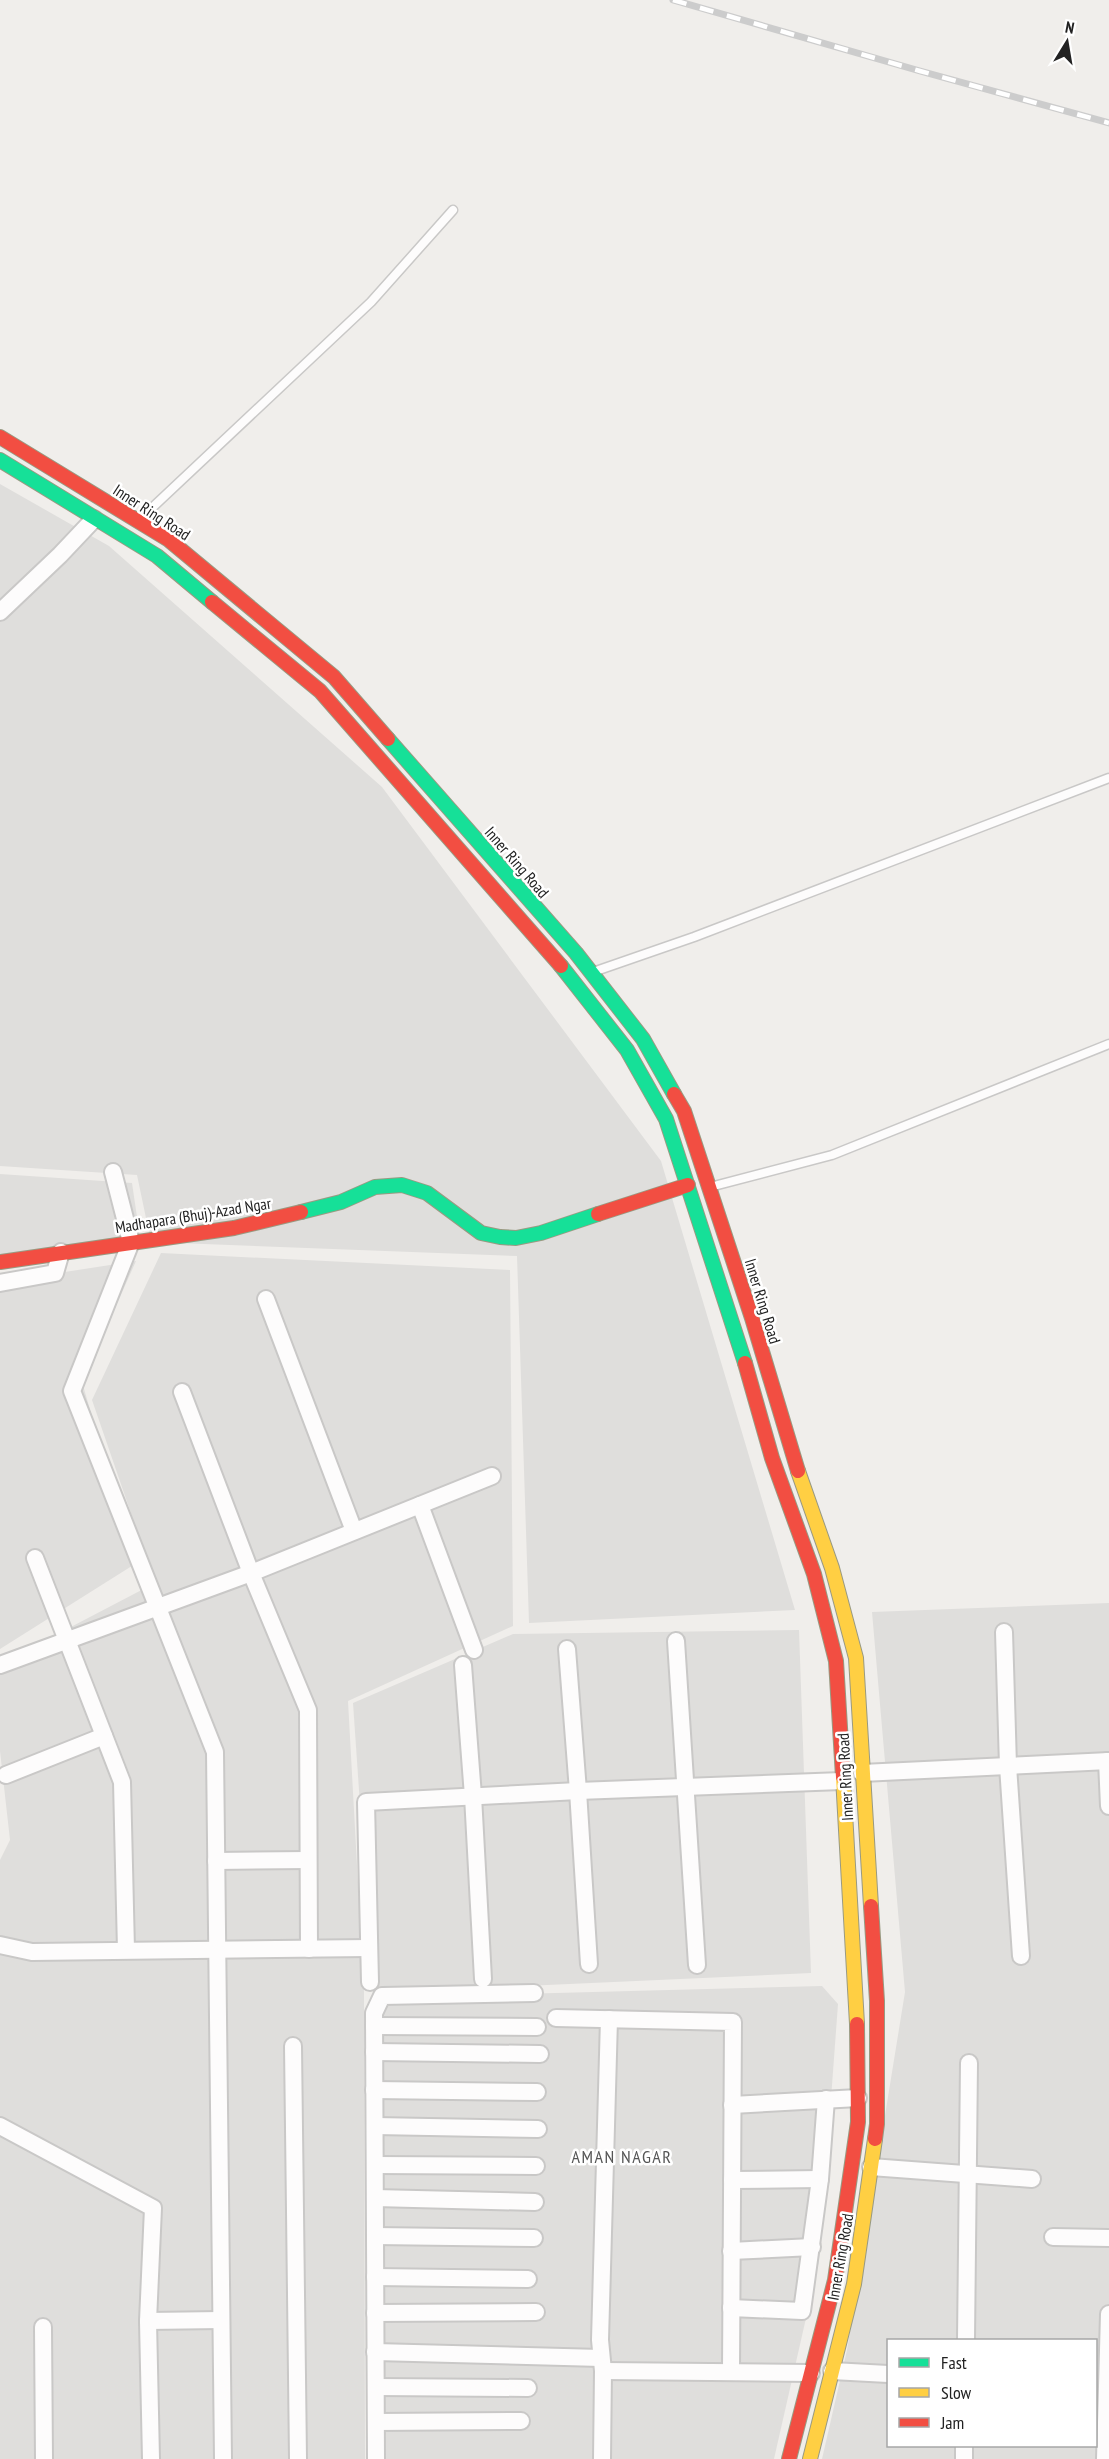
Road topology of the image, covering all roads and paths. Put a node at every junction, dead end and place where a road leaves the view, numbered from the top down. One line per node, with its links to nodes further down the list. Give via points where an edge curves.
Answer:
1 (453, 210): 5 (lane, via 371,302)
2 (0, 436): 5 (main road, Inner Ring Road)
3 (0, 460): 4 (main road, Inner Ring Road)
4 (94, 519): 6 (street); 11 (main road, Inner Ring Road, via 157,556 320,691 561,966 627,1050 666,1119)
5 (138, 521): 8 (main road, Inner Ring Road, via 169,540 334,677)
6 (0, 612)
7 (1109, 778): 8 (lane)
8 (591, 973): 12 (main road, Inner Ring Road, via 643,1039 684,1111)
9 (1109, 1044): 12 (lane, via 832,1155)
10 (113, 1172): 13 (street)
11 (688, 1185): 13 (main road, Madhapara (Bhuj)-Azad Ngar, via 516,1238 481,1233 427,1193 402,1185 375,1187 341,1202 234,1228); 37 (main road, Inner Ring Road, via 734,1324 772,1458 816,1585 836,1661)
12 (709, 1188): 35 (main road, Inner Ring Road, via 835,1579 855,1658)
13 (131, 1242): 14 (main road, Madhapara (Bhuj)-Azad Ngar); 24 (street, via 72,1391)
14 (61, 1252): 15 (main road, Madhapara (Bhuj)-Azad Ngar); 16 (street, via 55,1273)
15 (0, 1262)
16 (0, 1283)
17 (266, 1299): 21 (street)
18 (182, 1392): 23 (street)
19 (492, 1476): 20 (street)
20 (420, 1505): 21 (street); 29 (street)
21 (354, 1532): 23 (street)
22 (35, 1558): 26 (street)
23 (251, 1573): 24 (street); 42 (street, via 308,1710)
24 (156, 1606): 26 (street); 43 (street, via 215,1752)
25 (1004, 1632): 34 (street)
26 (68, 1640): 30 (street); 32 (street)
27 (676, 1641): 38 (street)
28 (567, 1649): 39 (street)
29 (474, 1650)
30 (0, 1665)
31 (463, 1665): 40 (street)
32 (104, 1736): 36 (street); 47 (street, via 122,1782)
33 (1108, 1761): 34 (street); 41 (street)
34 (1008, 1766): 35 (street); 49 (street)
35 (862, 1773): 73 (main road, Inner Ring Road, via 877,2001 877,2124)
36 (6, 1775)
37 (842, 1781): 38 (street); 65 (main road, Inner Ring Road, via 857,2001)
38 (684, 1788): 39 (street); 51 (street)
39 (578, 1791): 40 (street); 50 (street)
40 (473, 1796): 45 (street, via 366,1802); 52 (street)
41 (1109, 1806)
42 (308, 1860): 43 (street); 46 (street)
43 (216, 1861): 48 (street)
44 (0, 1945): 47 (street, via 32,1952)
45 (369, 1947): 46 (street); 53 (street)
46 (309, 1949): 48 (street)
47 (126, 1950): 48 (street)
48 (217, 1950): 92 (street)
49 (1021, 1956)
50 (589, 1964)
51 (697, 1965)
52 (483, 1979)
53 (370, 1982)
54 (534, 1993): 57 (street, via 382,1996 374,2013)
55 (556, 2018): 56 (street)
56 (609, 2019): 67 (street, via 732,2022); 98 (street)
57 (374, 2026): 58 (street); 60 (street)
58 (537, 2026)
59 (293, 2046): 111 (street)
60 (374, 2052): 61 (street); 63 (street)
61 (540, 2054)
62 (969, 2063): 74 (street)
63 (375, 2090): 64 (street); 69 (street)
64 (537, 2092)
65 (858, 2098): 66 (street); 101 (main road, Inner Ring Road, via 858,2122 835,2280)
66 (826, 2099): 67 (street); 75 (street)
67 (732, 2105): 77 (street)
68 (0, 2126): 93 (street, via 153,2208)
69 (375, 2126): 70 (street); 71 (street)
70 (538, 2129)
71 (375, 2165): 72 (street); 78 (street)
72 (536, 2166)
73 (871, 2167): 74 (street); 99 (main road, Inner Ring Road, via 854,2284)
74 (969, 2175): 76 (street); 95 (street)
75 (820, 2179): 77 (street); 84 (street)
76 (1032, 2179)
77 (732, 2180): 85 (street)
78 (375, 2198): 79 (street); 80 (street)
79 (535, 2202)
80 (375, 2236): 82 (street); 86 (street)
81 (1053, 2237): 83 (street)
82 (534, 2238)
83 (1109, 2238)
84 (812, 2247): 85 (street); 88 (street, via 802,2311)
85 (731, 2251): 88 (street)
86 (375, 2277): 87 (street); 90 (street)
87 (528, 2279)
88 (731, 2308): 100 (street)
89 (536, 2312): 90 (street)
90 (375, 2313): 96 (street)
91 (1109, 2314): 97 (street)
92 (221, 2320): 93 (street); 110 (street)
93 (148, 2321): 109 (street)
94 (43, 2327): 108 (street)
95 (966, 2339)
96 (375, 2352): 98 (street); 103 (street)
97 (1102, 2356): 105 (street)
98 (602, 2365): 100 (street); 113 (street)
99 (832, 2371): 102 (street); 115 (main road, Inner Ring Road)
100 (731, 2372): 101 (street)
101 (811, 2373): 114 (main road, Inner Ring Road)
102 (887, 2374)
103 (376, 2387): 104 (street); 107 (street)
104 (528, 2388)
105 (1108, 2389): 116 (street)
106 (521, 2421): 107 (street)
107 (376, 2422): 112 (street)
108 (44, 2459)
109 (151, 2459)
110 (223, 2459)
111 (298, 2459)
112 (376, 2459)
113 (602, 2459)
114 (789, 2459)
115 (810, 2459)
116 (1105, 2459)

